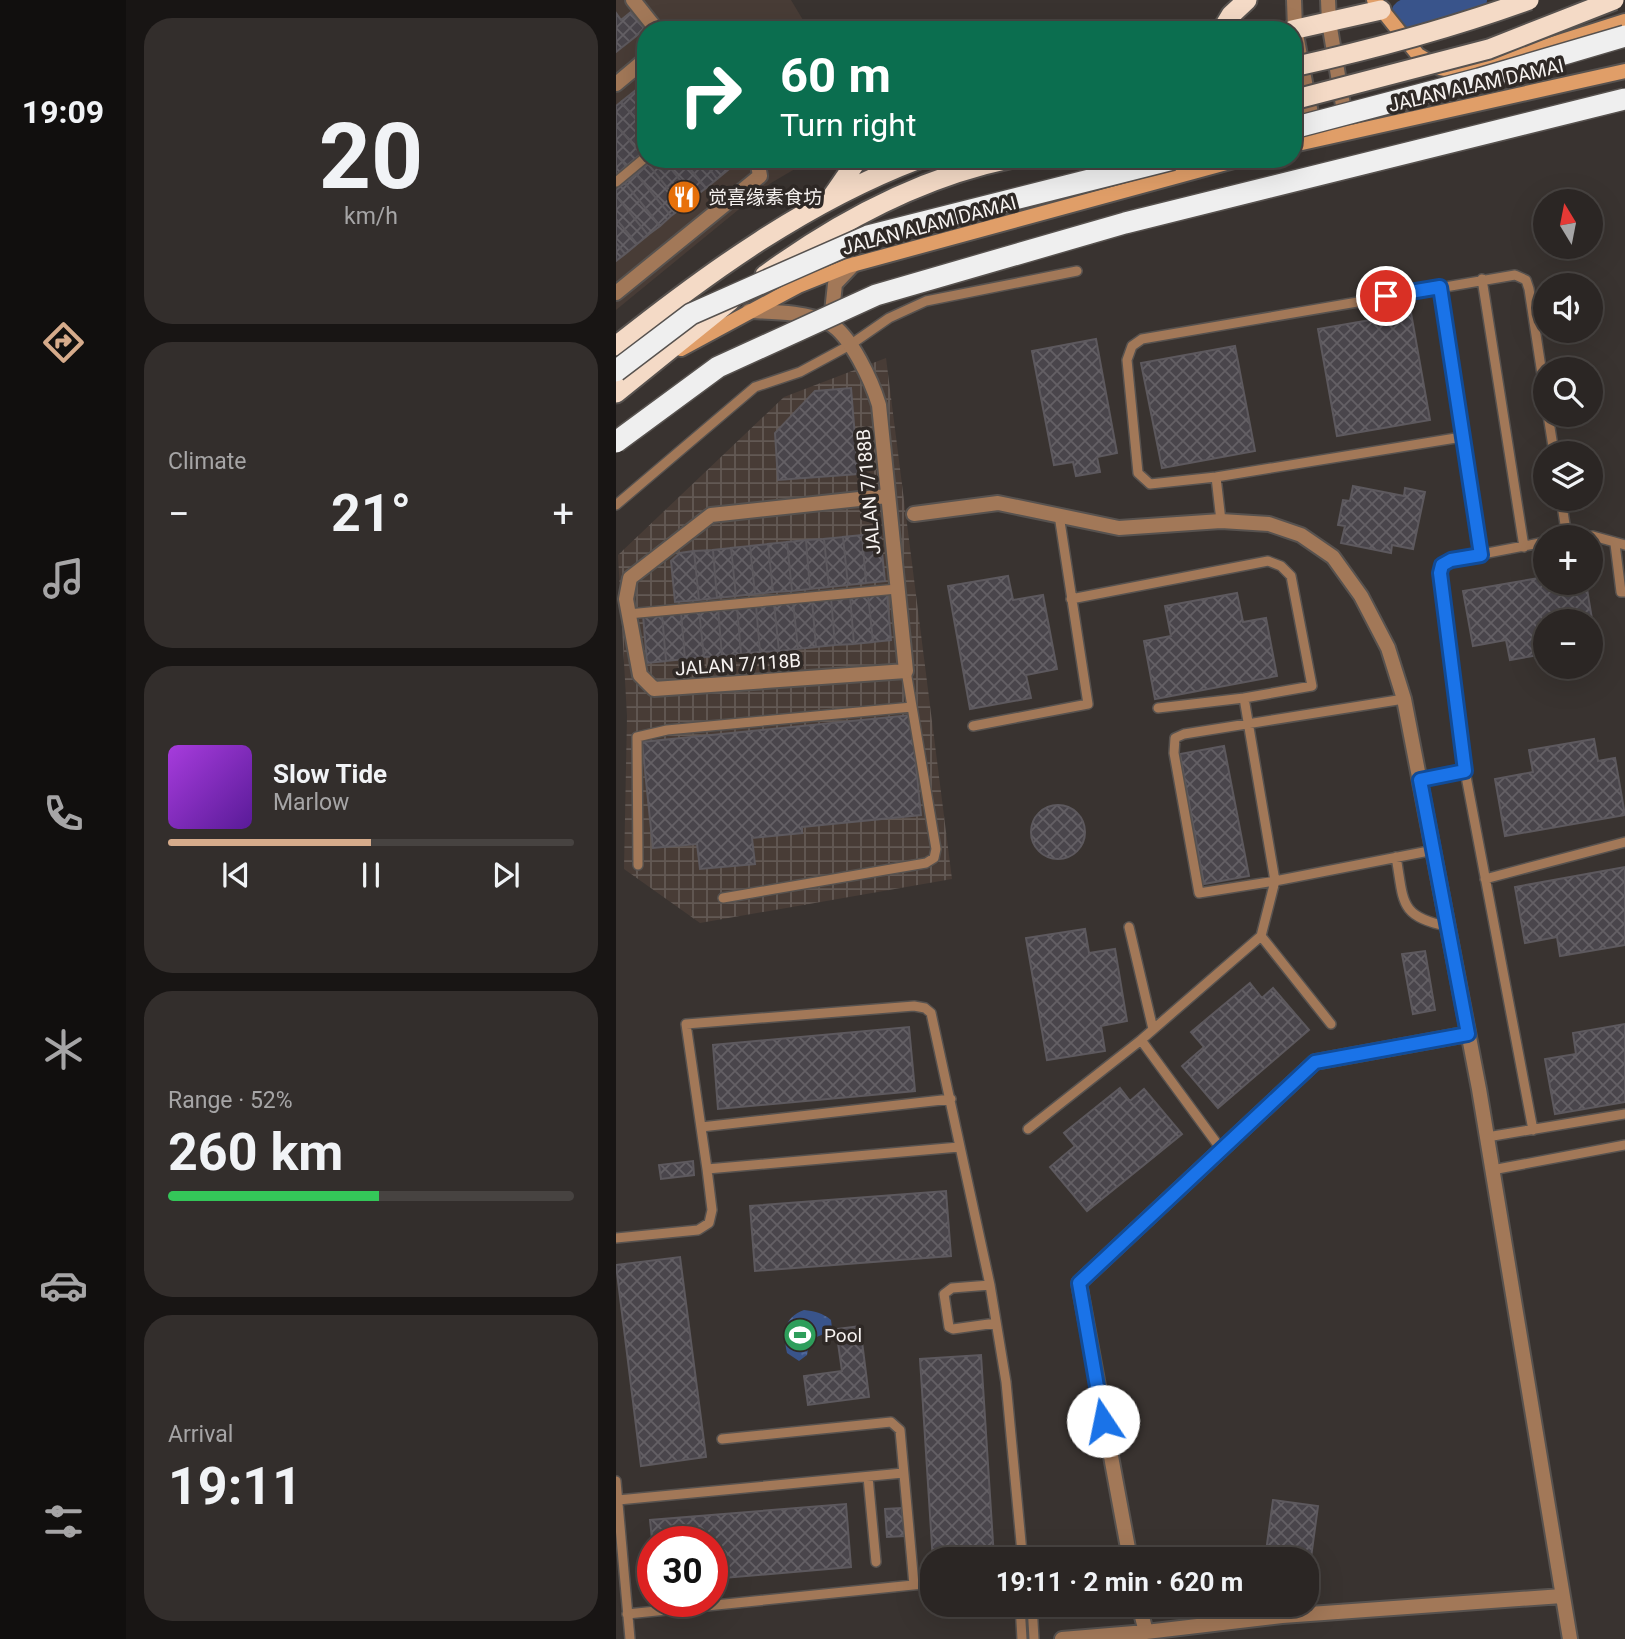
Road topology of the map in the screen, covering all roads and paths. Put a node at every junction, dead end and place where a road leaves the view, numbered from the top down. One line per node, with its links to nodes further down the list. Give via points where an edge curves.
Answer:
1 (633, 0): 8 (street)
2 (1247, 0): 9 (highway)
3 (1294, 0): 10 (street)
4 (1328, 0): 12 (street)
5 (1529, 0): 15 (highway, bridge, via 1446,29)
6 (1614, 0): 20 (highway, bridge, via 1489,49)
7 (1378, 5): 11 (main road, JALAN ALAM DAMAI, via 1418,55 1440,68 1464,72); 12 (highway)
8 (650, 21)
9 (1227, 21)
10 (1294, 21)
11 (1625, 21)
12 (1329, 22): 13 (highway); 23 (street)
13 (1302, 27)
14 (1625, 36): 22 (highway, bridge)
15 (1302, 65)
16 (637, 66): 19 (street)
17 (1302, 69): 24 (street)
18 (1625, 71): 23 (main road, JALAN ALAM DAMAI)
19 (616, 84)
20 (1302, 98)
21 (1625, 99): 49 (highway, bridge, via 1125,223 876,295 718,367)
22 (1302, 126)
23 (1348, 132): 24 (main road, JALAN ALAM DAMAI)
24 (1316, 138): 25 (main road, JALAN ALAM DAMAI)
25 (1302, 142)
26 (637, 164): 33 (lane)
27 (759, 168): 39 (street, via 760,176)
28 (852, 168): 34 (highway)
29 (899, 168): 34 (highway)
30 (968, 168): 45 (highway, via 887,201 820,238)
31 (1137, 168): 46 (highway, bridge, via 868,236 691,314)
32 (1208, 168): 35 (main road, JALAN ALAM DAMAI)
33 (616, 182)
34 (830, 199): 43 (highway, via 708,275)
35 (854, 264): 40 (main road, JALAN ALAM DAMAI); 41 (street, via 835,284)
36 (1077, 271): 42 (lane, via 926,301 889,318)
37 (1482, 279): 38 (lane); 44 (lane, via 1515,275 1525,280); 59 (lane)
38 (1440, 287): 48 (lane); 50 (lane, via 1142,339 1132,346 1127,360 1138,472 1150,484)
39 (616, 293)
40 (749, 311): 41 (street, via 784,313); 45 (main road, JALAN ALAM DAMAI)
41 (831, 324): 42 (street, JALAN 7/188B)
42 (850, 345): 51 (street, JALAN 7/188B, via 872,381 879,405); 52 (lane, via 800,372 755,387)
43 (616, 346)
44 (1539, 357)
45 (643, 370): 47 (highway)
46 (616, 371)
47 (616, 393)
48 (1462, 437): 50 (lane); 60 (lane)
49 (616, 442)
50 (1216, 477): 55 (lane)
51 (887, 496): 61 (street, JALAN 7/188B); 64 (street, via 711,515 630,578)
52 (616, 505)
53 (914, 514): 54 (street, via 998,503)
54 (1059, 515): 55 (street, via 1119,528); 63 (lane)
55 (1221, 521): 67 (street, via 1269,524 1301,535 1333,557 1361,596 1388,648)
56 (1603, 539): 57 (lane)
57 (1620, 544): 62 (lane, via 1621,593)
58 (1533, 545): 59 (lane)
59 (1524, 547): 60 (lane)
60 (1481, 555): 72 (lane, via 1451,560 1442,565 1440,573)
61 (897, 589): 64 (lane); 65 (street, JALAN 7/188B)
62 (1625, 592)
63 (1071, 599): 66 (lane, via 1268,561 1281,566 1291,576 1312,686); 71 (lane, via 1088,704)
64 (624, 603): 65 (street, JALAN 7/118B, via 640,675 654,689)
65 (906, 671): 68 (lane)
66 (1244, 698): 69 (lane); 70 (lane)
67 (1404, 699): 70 (lane); 73 (street)
68 (912, 707): 77 (lane, via 667,730 636,737); 80 (lane, via 934,858)
69 (1158, 708)
70 (1248, 724): 79 (lane); 79 (lane, via 1184,734 1175,738 1174,753 1199,893)
71 (973, 726)
72 (1465, 771): 73 (lane); 78 (lane)
73 (1420, 780): 75 (street)
74 (1625, 842): 78 (lane)
75 (1434, 850): 76 (lane); 81 (street)
76 (1396, 857): 79 (lane); 81 (lane, via 1412,915)
77 (638, 865)
78 (1485, 879): 92 (lane)
79 (1275, 881): 83 (lane)
80 (723, 898)
81 (1447, 926): 86 (street)
82 (1129, 927): 85 (lane)
83 (1261, 936): 84 (lane); 85 (lane)
84 (1331, 1024)
85 (1153, 1028): 87 (lane)
86 (1468, 1034): 93 (street); 96 (street, via 1315,1062)
87 (1141, 1040): 91 (lane); 96 (lane)
88 (951, 1099): 90 (lane); 90 (lane, via 931,1013 925,1008 686,1024); 95 (lane)
89 (1625, 1114): 92 (lane)
90 (701, 1127): 97 (lane)
91 (1028, 1129)
92 (1534, 1129): 93 (lane)
93 (1487, 1137): 98 (street)
94 (1625, 1145): 98 (lane)
95 (960, 1147): 97 (lane); 100 (lane)
96 (1221, 1149): 108 (street, via 1079,1283)
97 (707, 1170): 99 (lane, via 709,1223 698,1230)
98 (1492, 1170): 112 (street)
99 (616, 1238)
100 (990, 1285): 101 (lane); 101 (lane, via 947,1291 947,1322 953,1329)
101 (996, 1324): 107 (lane)
102 (722, 1439): 103 (lane, via 891,1422 900,1430)
103 (903, 1473): 104 (lane); 111 (lane)
104 (868, 1476): 106 (lane); 109 (lane)
105 (616, 1481): 106 (lane)
106 (618, 1500): 113 (lane)
107 (1022, 1547)
108 (1128, 1547)
109 (876, 1562)
110 (920, 1584): 111 (lane)
111 (914, 1585): 113 (lane)
112 (1562, 1596): 118 (street, via 1282,1616); 124 (street)
113 (627, 1614): 119 (lane)
114 (1021, 1617): 120 (lane)
115 (1033, 1617): 121 (lane)
116 (1142, 1617): 117 (street)
117 (1146, 1632): 118 (street); 123 (street)
118 (1185, 1634)
119 (630, 1639)
120 (1023, 1639)
121 (1034, 1639)
122 (1062, 1639): 123 (street)
123 (1074, 1639)
124 (1570, 1639)

